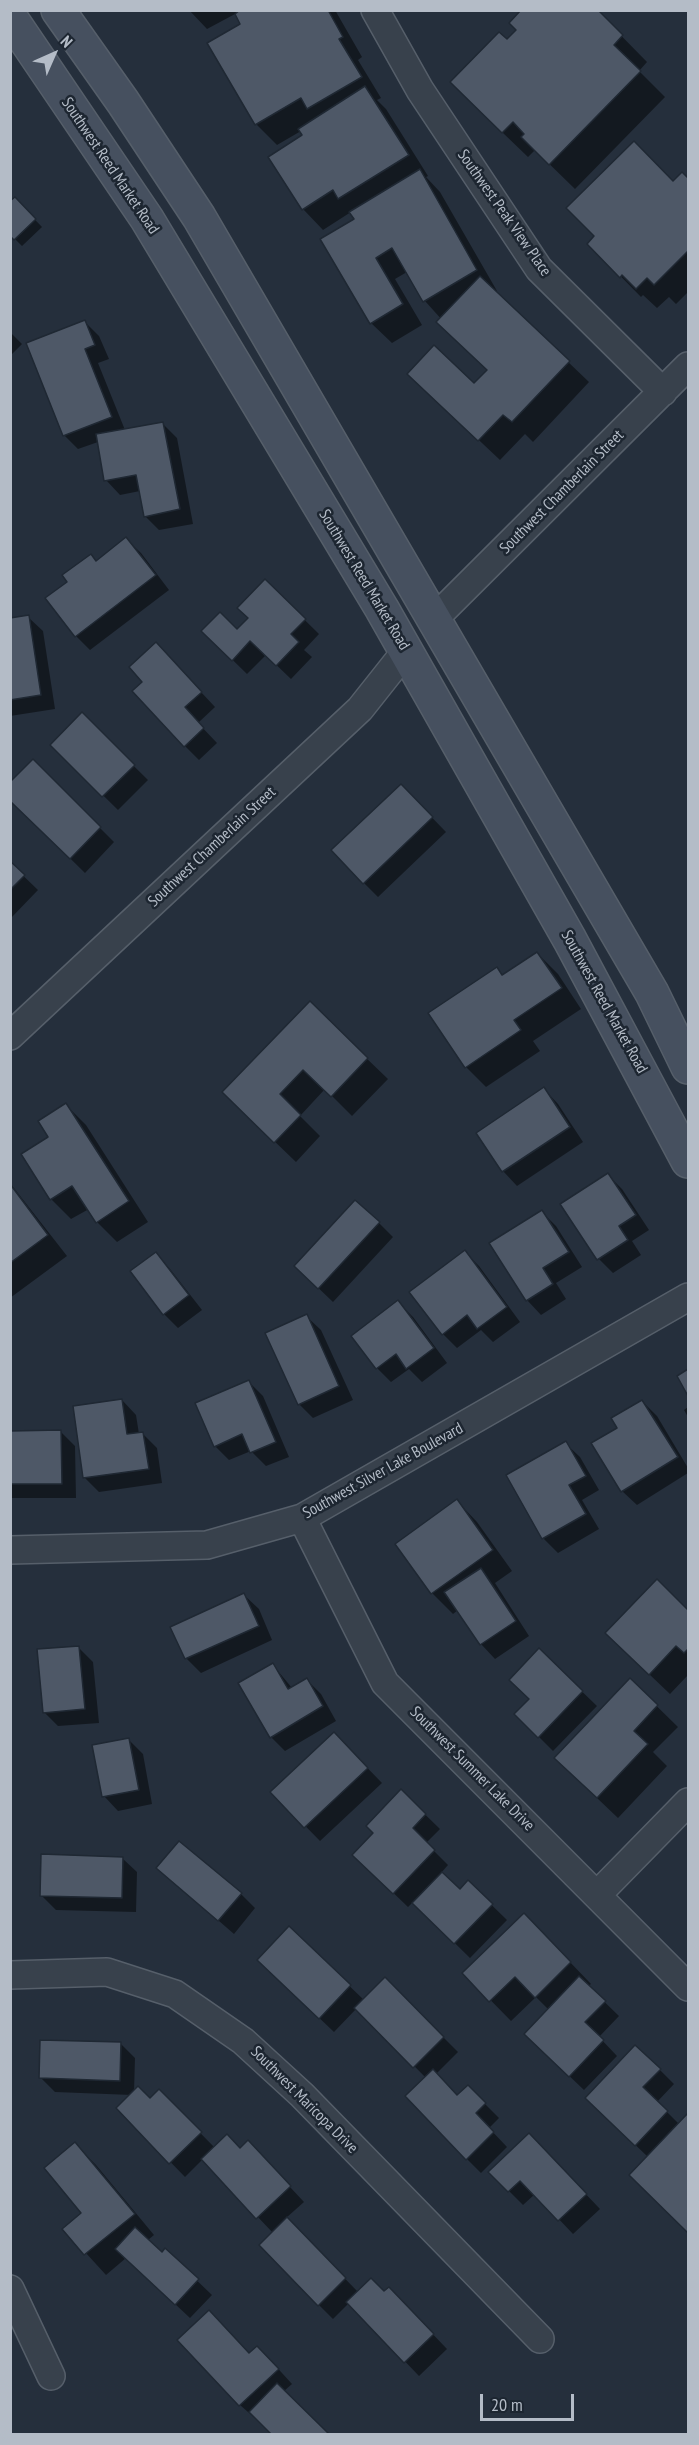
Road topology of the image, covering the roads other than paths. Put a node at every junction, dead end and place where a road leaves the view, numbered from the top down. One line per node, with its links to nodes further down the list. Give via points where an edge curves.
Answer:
1 (58, 10): 6 (main road, via 199,217)
2 (375, 10): 5 (street, Southwest Peak View Place, via 420,90 539,269)
3 (10, 17): 7 (main road, Southwest Reed Market Road, via 160,239)
4 (688, 366): 5 (street, Southwest Chamberlain Street)
5 (663, 392): 6 (street, Southwest Chamberlain Street)
6 (435, 618): 9 (main road, via 652,993)
7 (406, 651): 8 (street, Southwest Chamberlain Street, via 360,709); 10 (main road, Southwest Reed Market Road, via 570,940)
8 (10, 1036)
9 (688, 1067)
10 (688, 1161)
11 (688, 1297): 12 (street, Southwest Silver Lake Boulevard)
12 (302, 1518): 13 (street, Southwest Silver Lake Boulevard, via 207,1545); 15 (street, Southwest Summer Lake Drive, via 386,1683)
13 (10, 1551)
14 (688, 1802): 15 (street)
15 (597, 1895): 17 (street, Southwest Summer Lake Drive)
16 (10, 1975): 19 (street, Southwest Maricopa Drive, via 106,1972 175,1994 224,2027 302,2095)
17 (688, 1987)
18 (10, 2289): 20 (street)
19 (540, 2339)
20 (51, 2376)

